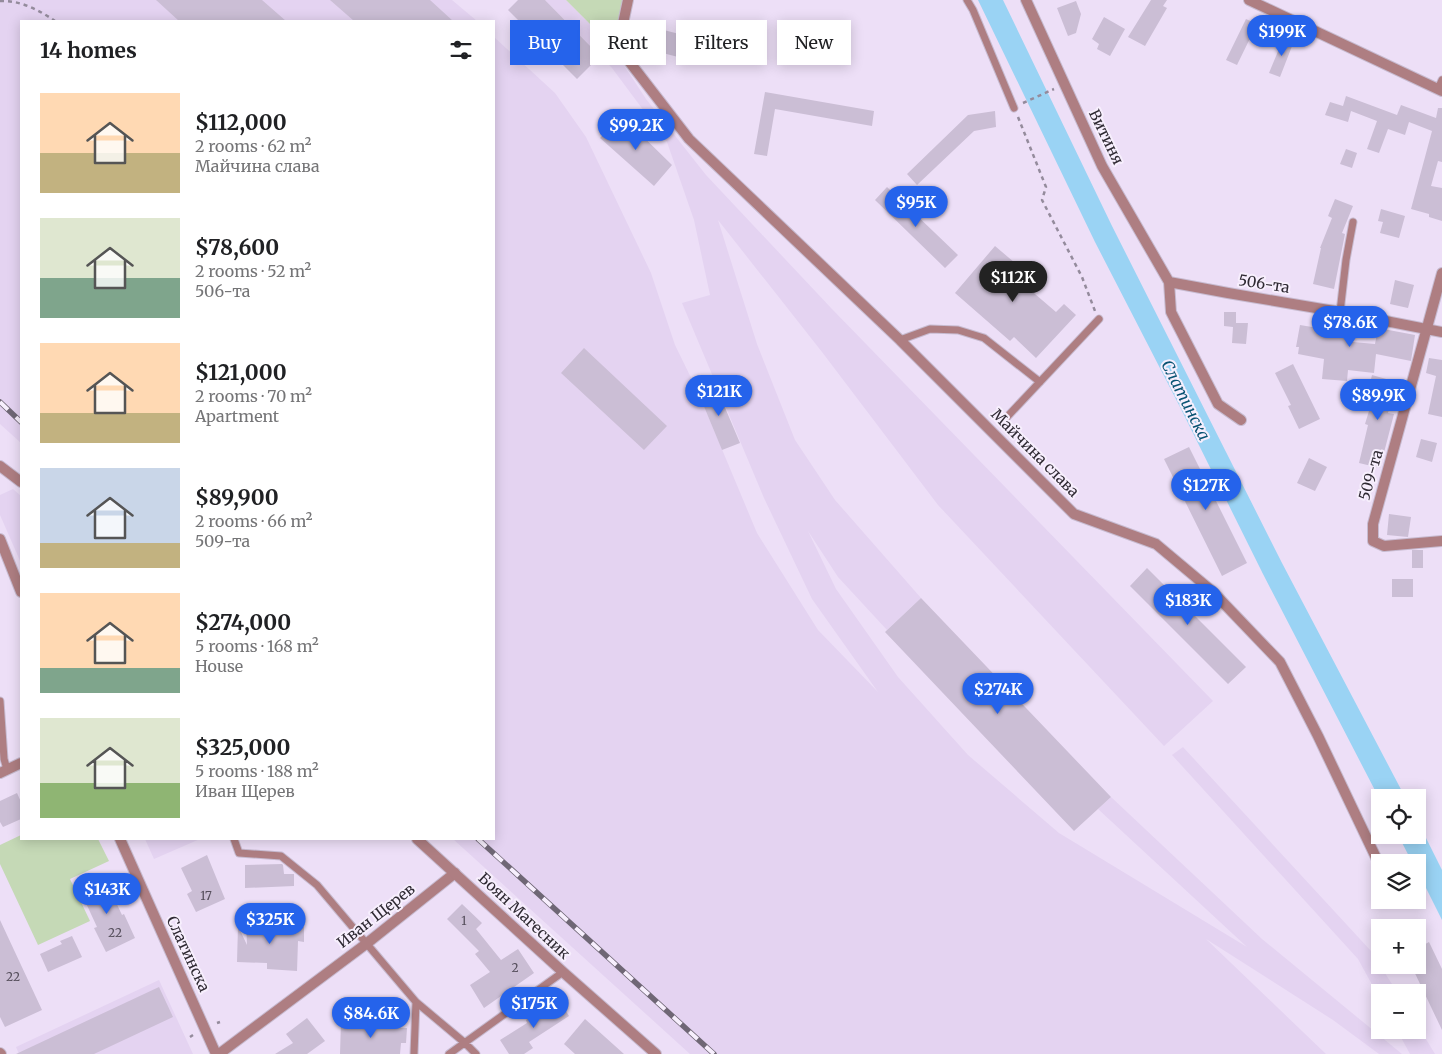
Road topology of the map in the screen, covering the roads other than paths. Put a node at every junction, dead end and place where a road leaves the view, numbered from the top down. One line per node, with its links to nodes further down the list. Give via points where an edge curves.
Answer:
1 (628, 0): 14 (street, Майчина слава, via 618,47 690,139)
2 (967, 0): 6 (lane)
3 (1026, 0): 9 (street, Витиня, via 1102,166)
4 (1249, 0): 5 (street)
5 (1441, 86)
6 (1014, 108)
7 (1353, 222): 10 (lane)
8 (1442, 273): 12 (street, 509-та)
9 (1169, 282): 10 (street, 506-та); 17 (street, via 1171,312 1218,404)
10 (1340, 312): 12 (street, 506-та)
11 (1099, 319): 15 (lane)
12 (1428, 330): 13 (street, 506-та); 20 (street, 509-та, via 1373,524 1373,541 1384,546)
13 (1442, 332)
14 (900, 340): 15 (lane, via 930,329 958,330 984,338); 30 (street, Майчина слава, via 1074,514 1156,544 1212,592 1280,662)
15 (1040, 382): 16 (lane)
16 (1006, 418)
17 (1241, 420)
18 (0, 466): 19 (street)
19 (20, 481)
20 (1442, 542)
21 (1, 544): 22 (street)
22 (20, 590)
23 (0, 701): 24 (lane)
24 (2, 760): 26 (lane)
25 (20, 763): 26 (street)
26 (4, 771)
27 (120, 840): 36 (street, Слатинска)
28 (234, 840): 32 (lane, via 239,853 281,856 317,885)
29 (418, 840): 31 (street, Боян Магесник)
30 (1374, 854)
31 (455, 873): 32 (street, Иван Щерев); 33 (street, Боян Магесник)
32 (366, 944): 34 (lane); 36 (street, Иван Щерев)
33 (563, 972): 35 (lane); 40 (street, Боян Магесник)
34 (416, 1002): 35 (lane); 37 (lane)
35 (465, 1043): 38 (lane); 39 (lane)
36 (217, 1054)
37 (414, 1054)
38 (449, 1054)
39 (476, 1054)
40 (656, 1054)

